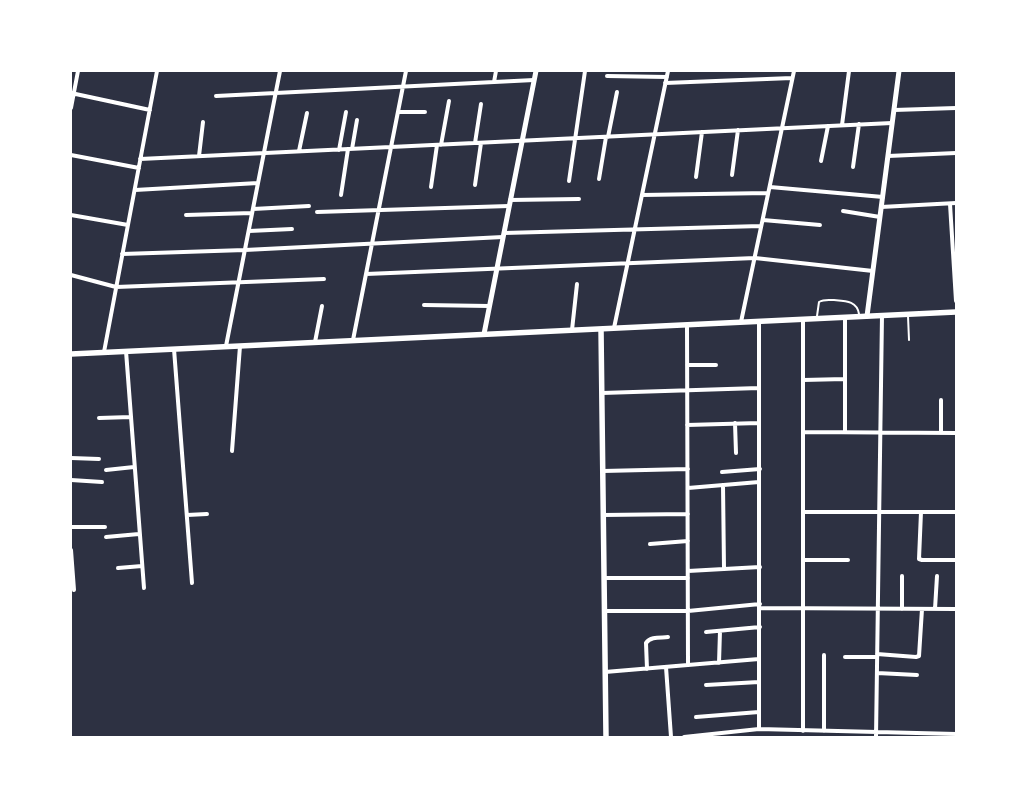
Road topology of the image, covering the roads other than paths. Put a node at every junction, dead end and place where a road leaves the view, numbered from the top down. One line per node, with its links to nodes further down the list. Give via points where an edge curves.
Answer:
1 (78, 71): 20 (street)
2 (157, 71): 27 (street)
3 (280, 71): 21 (street)
4 (406, 71): 18 (street)
5 (496, 71): 16 (street)
6 (536, 71): 15 (street)
7 (585, 71): 44 (street)
8 (668, 71): 13 (street)
9 (794, 71): 14 (street)
10 (849, 71): 37 (street)
11 (899, 71): 28 (street)
12 (606, 76): 13 (street)
13 (667, 77): 17 (street)
14 (792, 78): 17 (street); 39 (street)
15 (534, 80): 16 (street); 45 (street)
16 (494, 82): 18 (street)
17 (666, 83): 42 (street)
18 (404, 86): 21 (street); 30 (street)
19 (617, 92): 43 (street)
20 (73, 93): 25 (street); 27 (street)
21 (276, 93): 22 (street); 53 (street)
22 (216, 96)
23 (449, 101): 48 (street)
24 (481, 104): 46 (street)
25 (71, 108)
26 (956, 108): 28 (street)
27 (150, 110): 58 (street)
28 (894, 110): 35 (street)
29 (346, 112): 51 (street)
30 (398, 112): 31 (street); 49 (street)
31 (425, 112)
32 (307, 113): 52 (street)
33 (356, 120): 50 (street)
34 (203, 122): 56 (street)
35 (892, 123): 36 (street); 57 (street)
36 (859, 124): 37 (street); 60 (street)
37 (842, 125): 38 (street)
38 (828, 126): 39 (street); 59 (street)
39 (782, 128): 40 (street); 69 (street)
40 (738, 130): 41 (street); 62 (street)
41 (702, 132): 42 (street); 63 (street)
42 (655, 134): 43 (street); 73 (street)
43 (607, 137): 44 (street); 64 (street)
44 (575, 138): 45 (street); 65 (street)
45 (522, 141): 47 (street); 76 (street)
46 (475, 143): 47 (street); 48 (street)
47 (481, 143): 67 (street)
48 (439, 145): 49 (street); 68 (street)
49 (391, 147): 50 (street); 81 (street)
50 (350, 149): 51 (street); 72 (street)
51 (340, 150): 52 (street)
52 (299, 152): 53 (street)
53 (264, 153): 56 (street); 66 (street)
54 (956, 153): 57 (street)
55 (71, 155): 61 (street)
56 (199, 156): 58 (street)
57 (888, 156): 74 (street)
58 (140, 159): 61 (street)
59 (821, 161)
60 (854, 167)
61 (139, 168): 70 (street)
62 (732, 175)
63 (696, 177)
64 (599, 179)
65 (569, 181)
66 (258, 183): 70 (street); 82 (street)
67 (475, 185)
68 (431, 187)
69 (770, 187): 71 (street); 74 (street)
70 (135, 190): 89 (street)
71 (768, 193): 73 (street); 88 (street)
72 (341, 195)
73 (642, 195): 93 (street)
74 (882, 197): 80 (street)
75 (579, 199): 76 (street)
76 (510, 203): 81 (street); 95 (street)
77 (956, 203): 78 (street)
78 (950, 204): 80 (street); 109 (street)
79 (309, 206): 82 (street)
80 (881, 207): 87 (street)
81 (379, 210): 84 (street); 96 (street)
82 (252, 211): 86 (street); 94 (street)
83 (843, 211): 87 (street)
84 (317, 212)
85 (71, 215): 89 (street)
86 (186, 215)
87 (880, 217): 102 (street)
88 (763, 220): 90 (street); 91 (street)
89 (128, 225): 98 (street)
90 (820, 225)
91 (761, 226): 93 (street); 99 (street)
92 (292, 229): 94 (street)
93 (635, 230): 95 (street); 100 (street)
94 (248, 231): 97 (street)
95 (503, 235): 96 (street); 101 (street)
96 (372, 244): 97 (street); 103 (street)
97 (245, 250): 98 (street); 106 (street)
98 (122, 254): 108 (street)
99 (755, 258): 100 (street); 102 (street); 122 (street)
100 (627, 263): 101 (street); 124 (street)
101 (496, 269): 103 (street); 112 (street)
102 (873, 271): 117 (street)
103 (366, 274): 128 (street)
104 (71, 276): 108 (street)
105 (324, 279): 106 (street)
106 (238, 282): 108 (street); 131 (street)
107 (577, 284): 126 (street)
108 (116, 287): 135 (street)
109 (956, 300)
110 (424, 305): 112 (street)
111 (322, 306): 130 (street)
112 (489, 306): 127 (street)
113 (956, 312): 114 (main road)
114 (908, 314): 115 (main road); 129 (lane)
115 (882, 315): 117 (main road); 152 (street)
116 (860, 316): 117 (main road); 118 (main road); 119 (lane, via 852,302 824,300 819,302)
117 (867, 316)
118 (845, 317): 119 (main road); 139 (street)
119 (817, 318): 120 (main road)
120 (803, 319): 121 (main road); 140 (street)
121 (760, 321): 122 (main road); 141 (street)
122 (741, 322): 123 (main road)
123 (687, 325): 124 (main road); 137 (street)
124 (614, 328): 125 (main road)
125 (601, 329): 126 (main road); 143 (main road)
126 (572, 330): 127 (main road)
127 (484, 334): 128 (main road)
128 (353, 340): 130 (main road)
129 (908, 340)
130 (315, 342): 132 (main road)
131 (226, 346): 132 (main road); 133 (main road)
132 (240, 346): 155 (street)
133 (174, 349): 134 (main road); 176 (street)
134 (126, 351): 135 (main road); 145 (street)
135 (104, 352): 136 (main road)
136 (71, 354)
137 (687, 365): 138 (street); 142 (street)
138 (716, 365)
139 (845, 379): 140 (street); 151 (street)
140 (803, 380): 150 (street)
141 (760, 388): 142 (street); 148 (street)
142 (687, 390): 143 (street); 149 (street)
143 (602, 393): 163 (main road)
144 (941, 400): 153 (street)
145 (131, 417): 146 (street); 159 (street)
146 (99, 418)
147 (735, 423): 148 (street); 149 (street); 156 (street)
148 (759, 423): 160 (street)
149 (688, 425): 162 (street)
150 (803, 432): 151 (street); 170 (street)
151 (845, 432): 152 (street)
152 (880, 432): 153 (street); 171 (street)
153 (941, 433): 154 (street)
154 (956, 433)
155 (232, 451)
156 (736, 453)
157 (71, 458): 158 (street)
158 (99, 459)
159 (134, 467): 161 (street); 180 (street)
160 (760, 469): 164 (street); 167 (street)
161 (106, 470)
162 (688, 470): 163 (street); 169 (street)
163 (603, 471): 177 (main road)
164 (722, 472)
165 (71, 480): 166 (street)
166 (102, 482)
167 (760, 482): 168 (street); 189 (street)
168 (722, 485): 169 (street); 191 (street)
169 (688, 488): 175 (street)
170 (803, 512): 171 (street); 185 (street)
171 (879, 512): 172 (street); 202 (street)
172 (921, 512): 173 (street); 187 (street, via 919,559)
173 (956, 512)
174 (207, 514): 176 (street)
175 (688, 514): 177 (street); 182 (street)
176 (187, 515): 197 (street)
177 (603, 515): 195 (main road)
178 (71, 527): 179 (street)
179 (105, 528)
180 (139, 534): 181 (street); 188 (street)
181 (106, 537)
182 (688, 541): 183 (street); 192 (street)
183 (650, 544)
184 (71, 550): 199 (street)
185 (803, 560): 186 (street); 201 (street)
186 (848, 560)
187 (956, 560)
188 (142, 566): 190 (street); 198 (street)
189 (760, 567): 191 (street); 200 (street)
190 (118, 568)
191 (724, 569): 192 (street)
192 (688, 571): 196 (street)
193 (902, 576): 203 (street)
194 (937, 576): 205 (street)
195 (604, 578): 196 (street); 207 (main road)
196 (688, 578): 208 (street)
197 (192, 583)
198 (144, 588)
199 (74, 590)
200 (760, 606): 201 (street); 208 (street); 209 (street)
201 (803, 608): 202 (street); 229 (street)
202 (878, 609): 203 (street); 214 (street)
203 (902, 609): 204 (street)
204 (922, 609): 205 (street); 214 (street, via 919,656)
205 (935, 609): 206 (street)
206 (956, 609)
207 (604, 611): 208 (street); 221 (main road)
208 (688, 611): 218 (street)
209 (760, 627): 210 (street); 216 (street)
210 (720, 631): 211 (street); 217 (street)
211 (706, 632)
212 (668, 637): 220 (street, via 647,641)
213 (824, 656): 230 (street)
214 (877, 656): 215 (street); 222 (street)
215 (845, 657)
216 (760, 659): 217 (street); 224 (street)
217 (719, 663): 218 (street)
218 (688, 665): 219 (street)
219 (666, 667): 220 (street); 235 (street)
220 (647, 669): 221 (street)
221 (605, 672): 234 (main road)
222 (877, 673): 223 (street); 233 (street)
223 (917, 675)
224 (760, 682): 225 (street); 226 (street)
225 (706, 685)
226 (760, 712): 227 (street); 228 (street)
227 (696, 717)
228 (762, 730): 229 (street); 231 (street); 237 (street)
229 (803, 731): 230 (street)
230 (822, 731): 233 (street); 238 (street)
231 (729, 734): 236 (street)
232 (956, 734): 233 (street)
233 (876, 735)
234 (606, 737)
235 (670, 737)
236 (684, 737)
237 (764, 737)
238 (820, 737)

